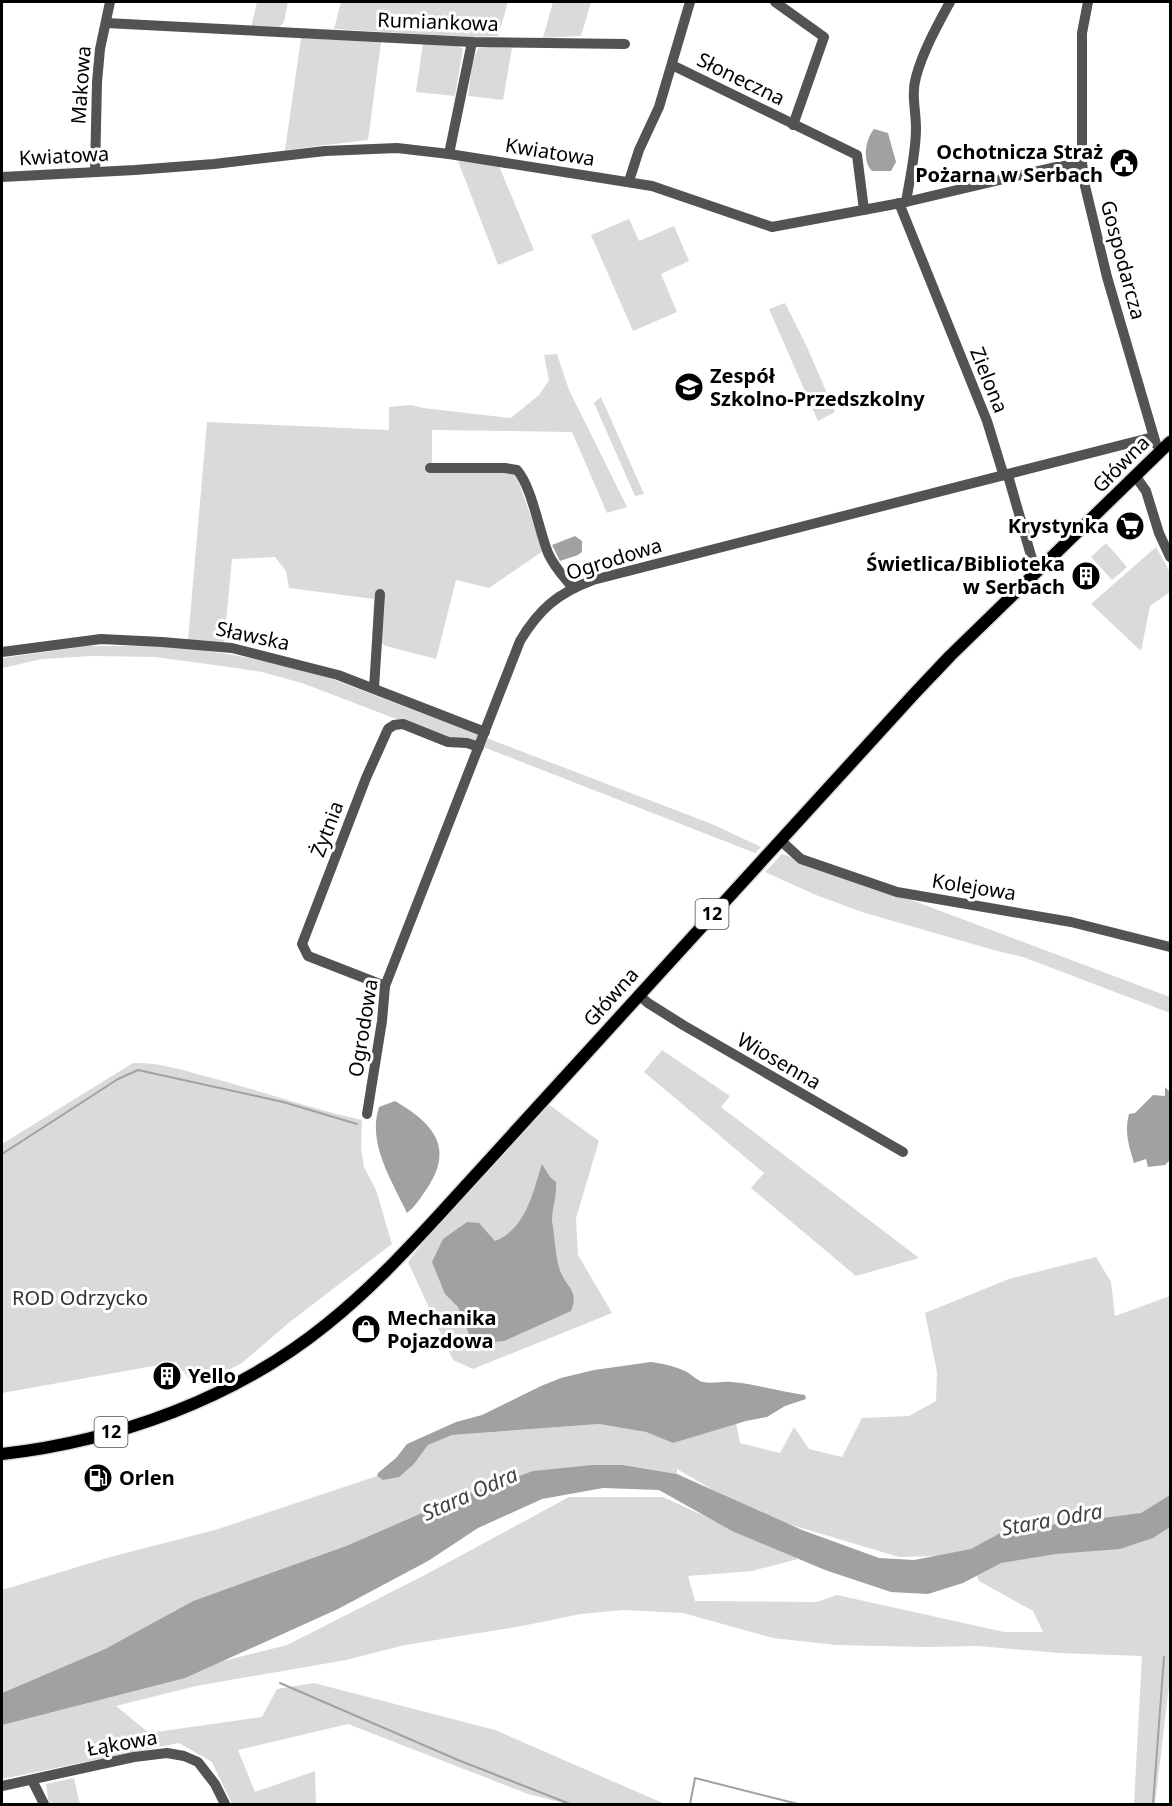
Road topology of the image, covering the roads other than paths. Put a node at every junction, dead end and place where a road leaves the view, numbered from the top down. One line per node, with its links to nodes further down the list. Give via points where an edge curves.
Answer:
1 (110, 2): 6 (street, Makowa)
2 (690, 2): 9 (street, Słoneczna)
3 (775, 2): 10 (street, Słoneczna, via 824,37)
4 (950, 2): 16 (street, via 931,36 915,79 915,138)
5 (1088, 2): 12 (street, Gospodarcza, via 1082,33)
6 (106, 23): 7 (street, Rumiankowa); 13 (street, Makowa, via 97,82)
7 (472, 42): 8 (street, Rumiankowa); 11 (street)
8 (625, 44)
9 (672, 65): 10 (street, Słoneczna); 15 (street, Słoneczna)
10 (793, 125): 17 (street, Słoneczna, via 857,155)
11 (449, 154): 13 (street, Kwiatowa, via 397,148 354,149); 15 (street, Kwiatowa)
12 (1082, 164): 16 (street, Kwiatowa); 18 (street, Gospodarcza, via 1092,221)
13 (95, 172): 14 (street, Kwiatowa)
14 (2, 177)
15 (629, 181): 17 (street, Kwiatowa, via 771,227)
16 (902, 202): 17 (street, Kwiatowa); 21 (street, Zielona)
17 (864, 210)
18 (1153, 437): 19 (street, Gospodarcza, via 1156,446); 21 (street, Ogrodowa)
19 (1166, 447): 22 (main road, Główna / 12)
20 (430, 468): 25 (street, via 517,470 548,554)
21 (1006, 474): 24 (street, Zielona); 25 (street, Ogrodowa, via 659,562)
22 (1136, 477): 23 (street, via 1146,491); 24 (main road, Główna / 12)
23 (1170, 557)
24 (1036, 573): 31 (main road, Główna / 12, via 943,663)
25 (573, 588): 29 (street, Ogrodowa, via 554,599 530,624)
26 (380, 594): 28 (street)
27 (2, 652): 28 (street, Sławska, via 101,639 205,645 275,658)
28 (374, 688): 29 (street, Sławska)
29 (485, 732): 30 (street, Ogrodowa)
30 (479, 747): 33 (street, Ogrodowa); 33 (street, Żytnia, via 448,742 403,724 394,725 384,734 366,778 302,944 308,956)
31 (780, 840): 32 (street, Kolejowa, via 801,859 897,892 1071,922); 34 (main road, Główna / 12)
32 (1170, 946)
33 (385, 986): 35 (street, Ogrodowa)
34 (639, 995): 36 (street, Wiosenna); 37 (main road, Główna / 12, via 396,1261 300,1344 224,1390 166,1415 80,1440)
35 (367, 1114)
36 (903, 1152)
37 (2, 1454)
38 (32, 1780): 39 (street, Łąkowa); 40 (street); 41 (street, Łąkowa, via 158,1753 175,1754 191,1758 206,1769)
39 (2, 1786)
40 (44, 1804)
41 (225, 1804)

